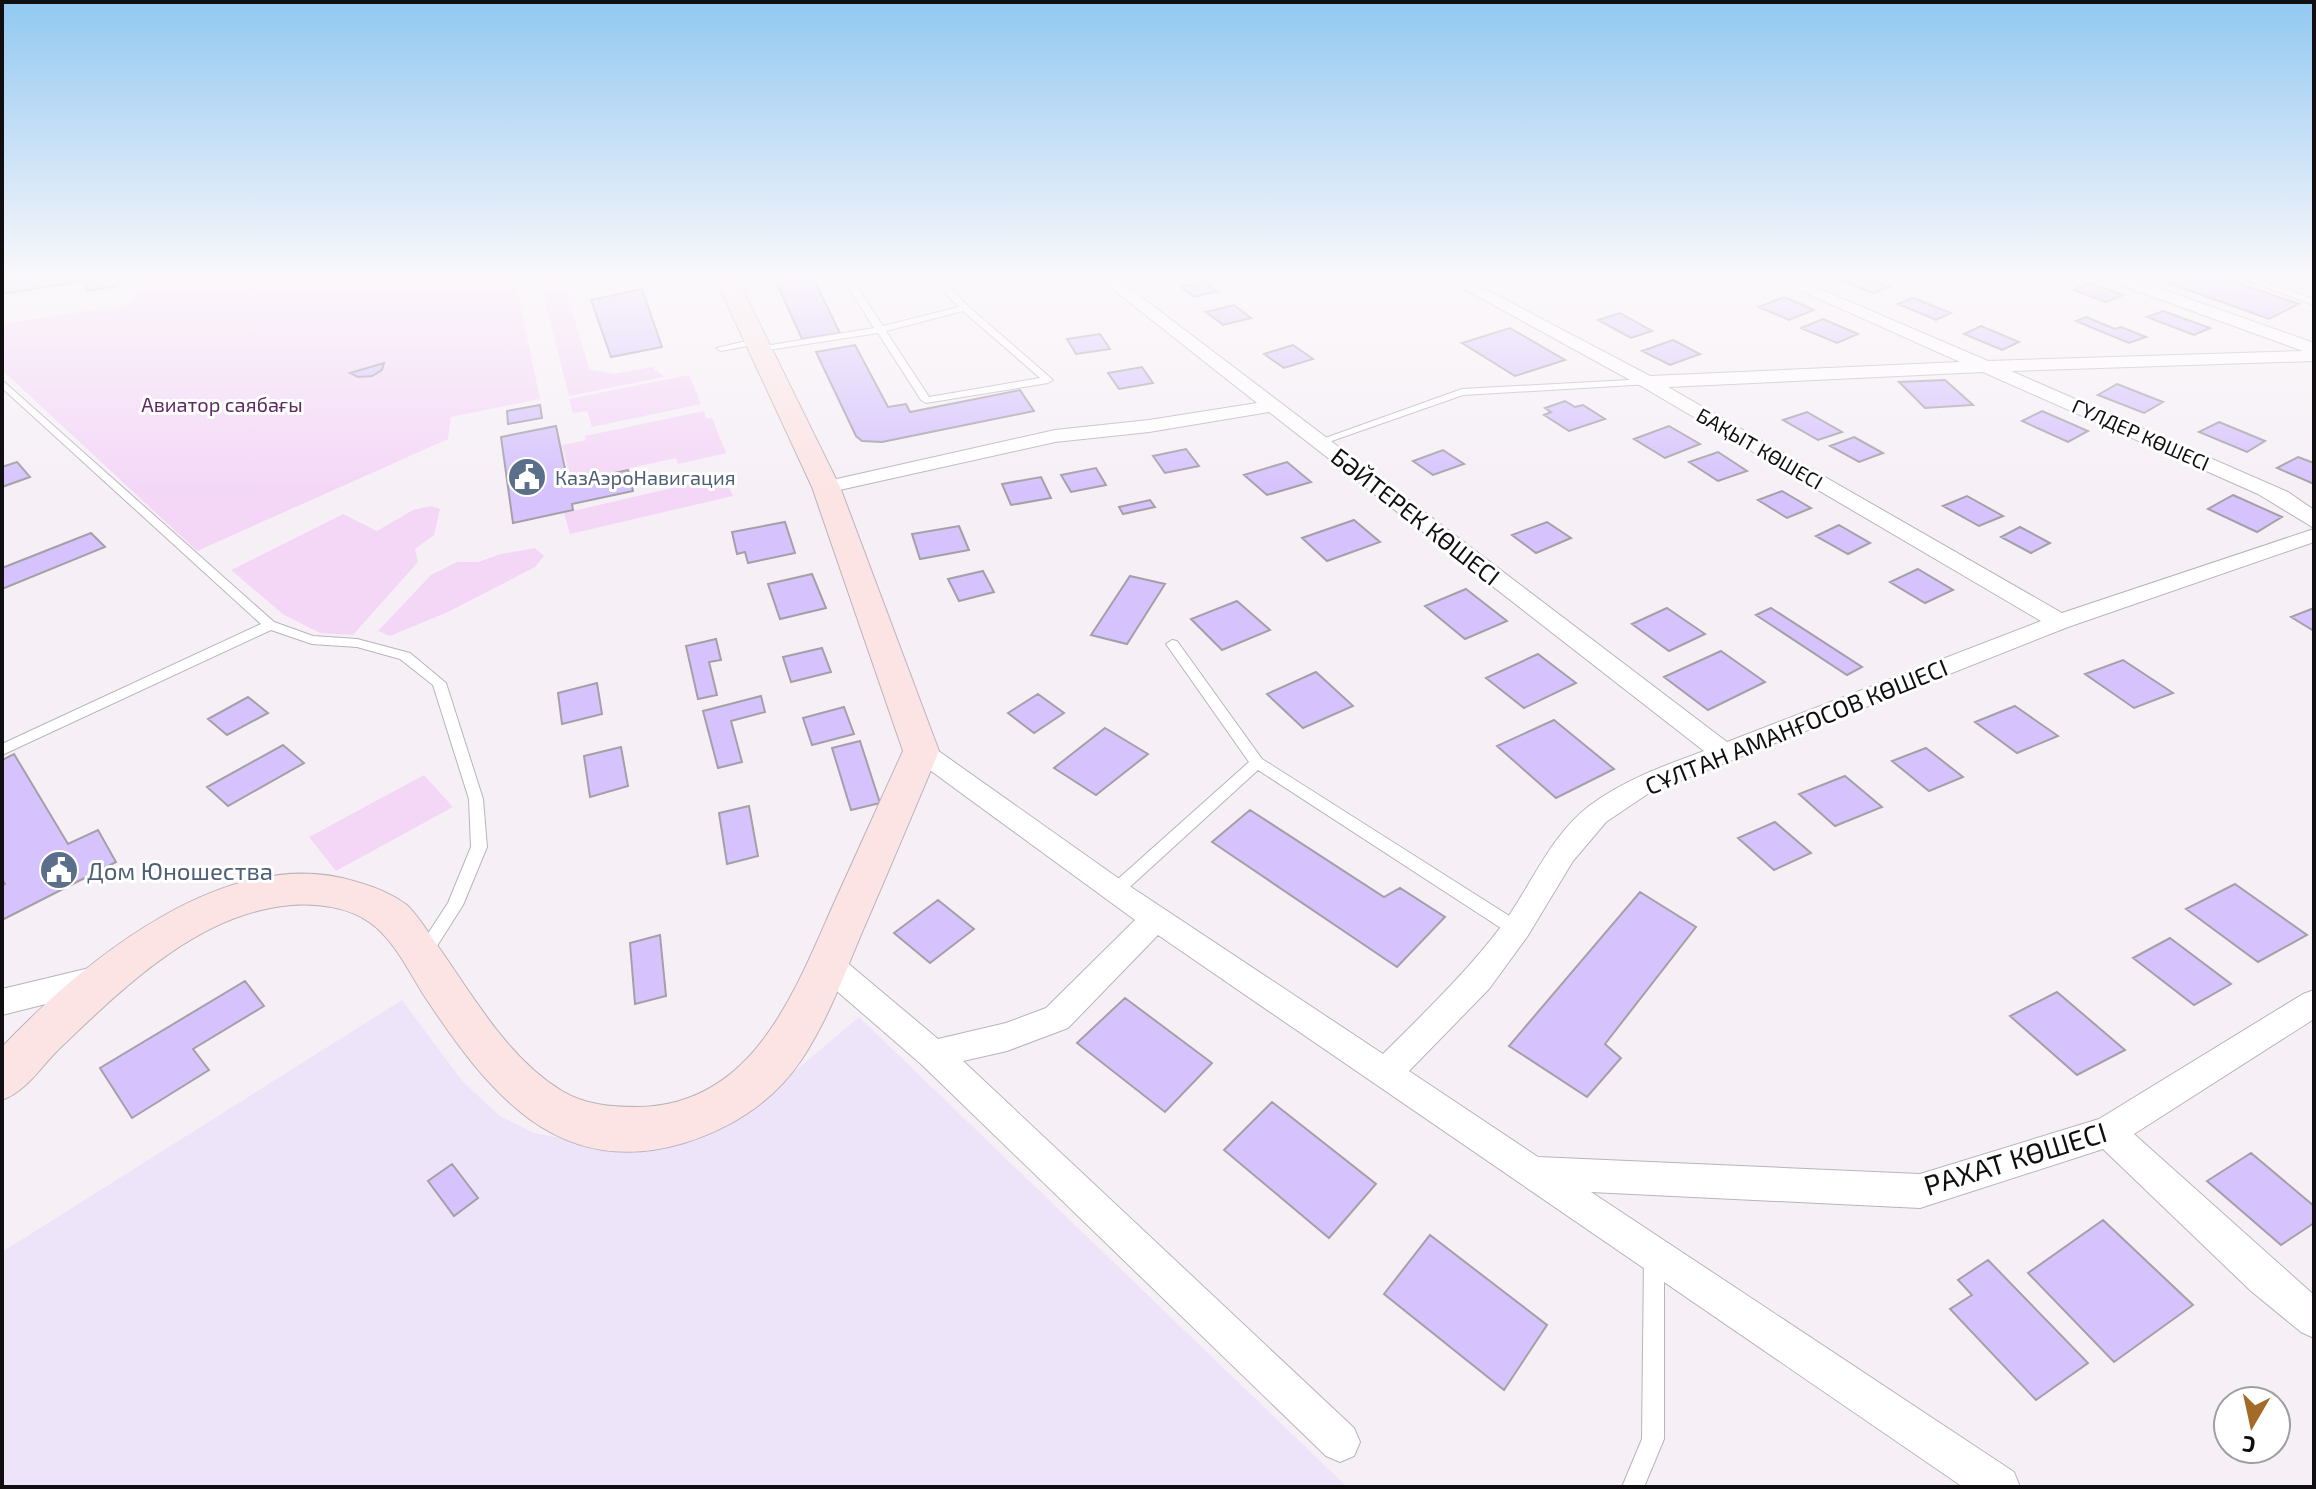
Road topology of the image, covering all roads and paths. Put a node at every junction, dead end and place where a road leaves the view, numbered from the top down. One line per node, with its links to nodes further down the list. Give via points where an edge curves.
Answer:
1 (759, 349): 13 (street)
2 (895, 349): 3 (lane, via 926,400 1048,380)
3 (1013, 349)
4 (1198, 349): 11 (street, БӘЙТЕРЕК КӨШЕСІ)
5 (1586, 349): 9 (street, БАҚЫТ КӨШЕСІ)
6 (1947, 349): 8 (street, ГҮЛДЕР КӨШЕСІ)
7 (2314, 356): 8 (street)
8 (1985, 366): 9 (street); 14 (street, ГҮЛДЕР КӨШЕСІ, via 2291,504)
9 (1647, 382): 12 (lane, via 1462,392); 16 (street, БАҚЫТ КӨШЕСІ)
10 (2, 383): 17 (lane)
11 (1271, 406): 12 (street, БӘЙТЕРЕК КӨШЕСІ); 13 (street, via 1055,436)
12 (1319, 442): 21 (street, БӘЙТЕРЕК КӨШЕСІ)
13 (826, 487): 20 (street)
14 (2314, 522)
15 (2314, 535): 16 (street, СҰЛТАН АМАНҒОСОВ КӨШЕСІ)
16 (2060, 622): 21 (street, СҰЛТАН АМАНҒОСОВ КӨШЕСІ)
17 (270, 625): 19 (lane); 26 (lane, via 312,640 357,643 405,656 439,683 476,799 479,847 455,905)
18 (1172, 644): 22 (lane)
19 (2, 750)
20 (921, 751): 23 (street); 27 (street)
21 (1723, 752): 25 (street, СҰЛТАН АМАНҒОСОВ КӨШЕСІ, via 1639,786 1596,815 1563,853)
22 (1257, 763): 23 (lane); 25 (lane)
23 (1115, 891): 24 (street)
24 (1156, 918): 31 (street, via 1057,1018 1007,1037); 32 (street)
25 (1516, 929): 32 (street, СҰЛТАН АМАНҒОСОВ КӨШЕСІ, via 1451,1011)
26 (421, 956): 27 (street, via 485,1048 525,1093 565,1117 624,1131 691,1119 753,1084 792,1036); 28 (street, via 405,928 367,900 308,887 275,889 214,910)
27 (827, 964): 31 (street)
28 (110, 976): 29 (street); 33 (street)
29 (2, 1002)
30 (2314, 1003): 34 (street, РАХАТ КӨШЕСІ)
31 (933, 1054): 38 (street)
32 (1387, 1072): 35 (street)
33 (2, 1080)
34 (2108, 1132): 35 (street, РАХАТ КӨШЕСІ, via 1920,1191); 37 (street)
35 (1537, 1173): 36 (street)
36 (1654, 1253): 39 (lane, via 1653,1439); 40 (street)
37 (2314, 1319)
38 (1340, 1442)
39 (1633, 1487)
40 (1999, 1487)

